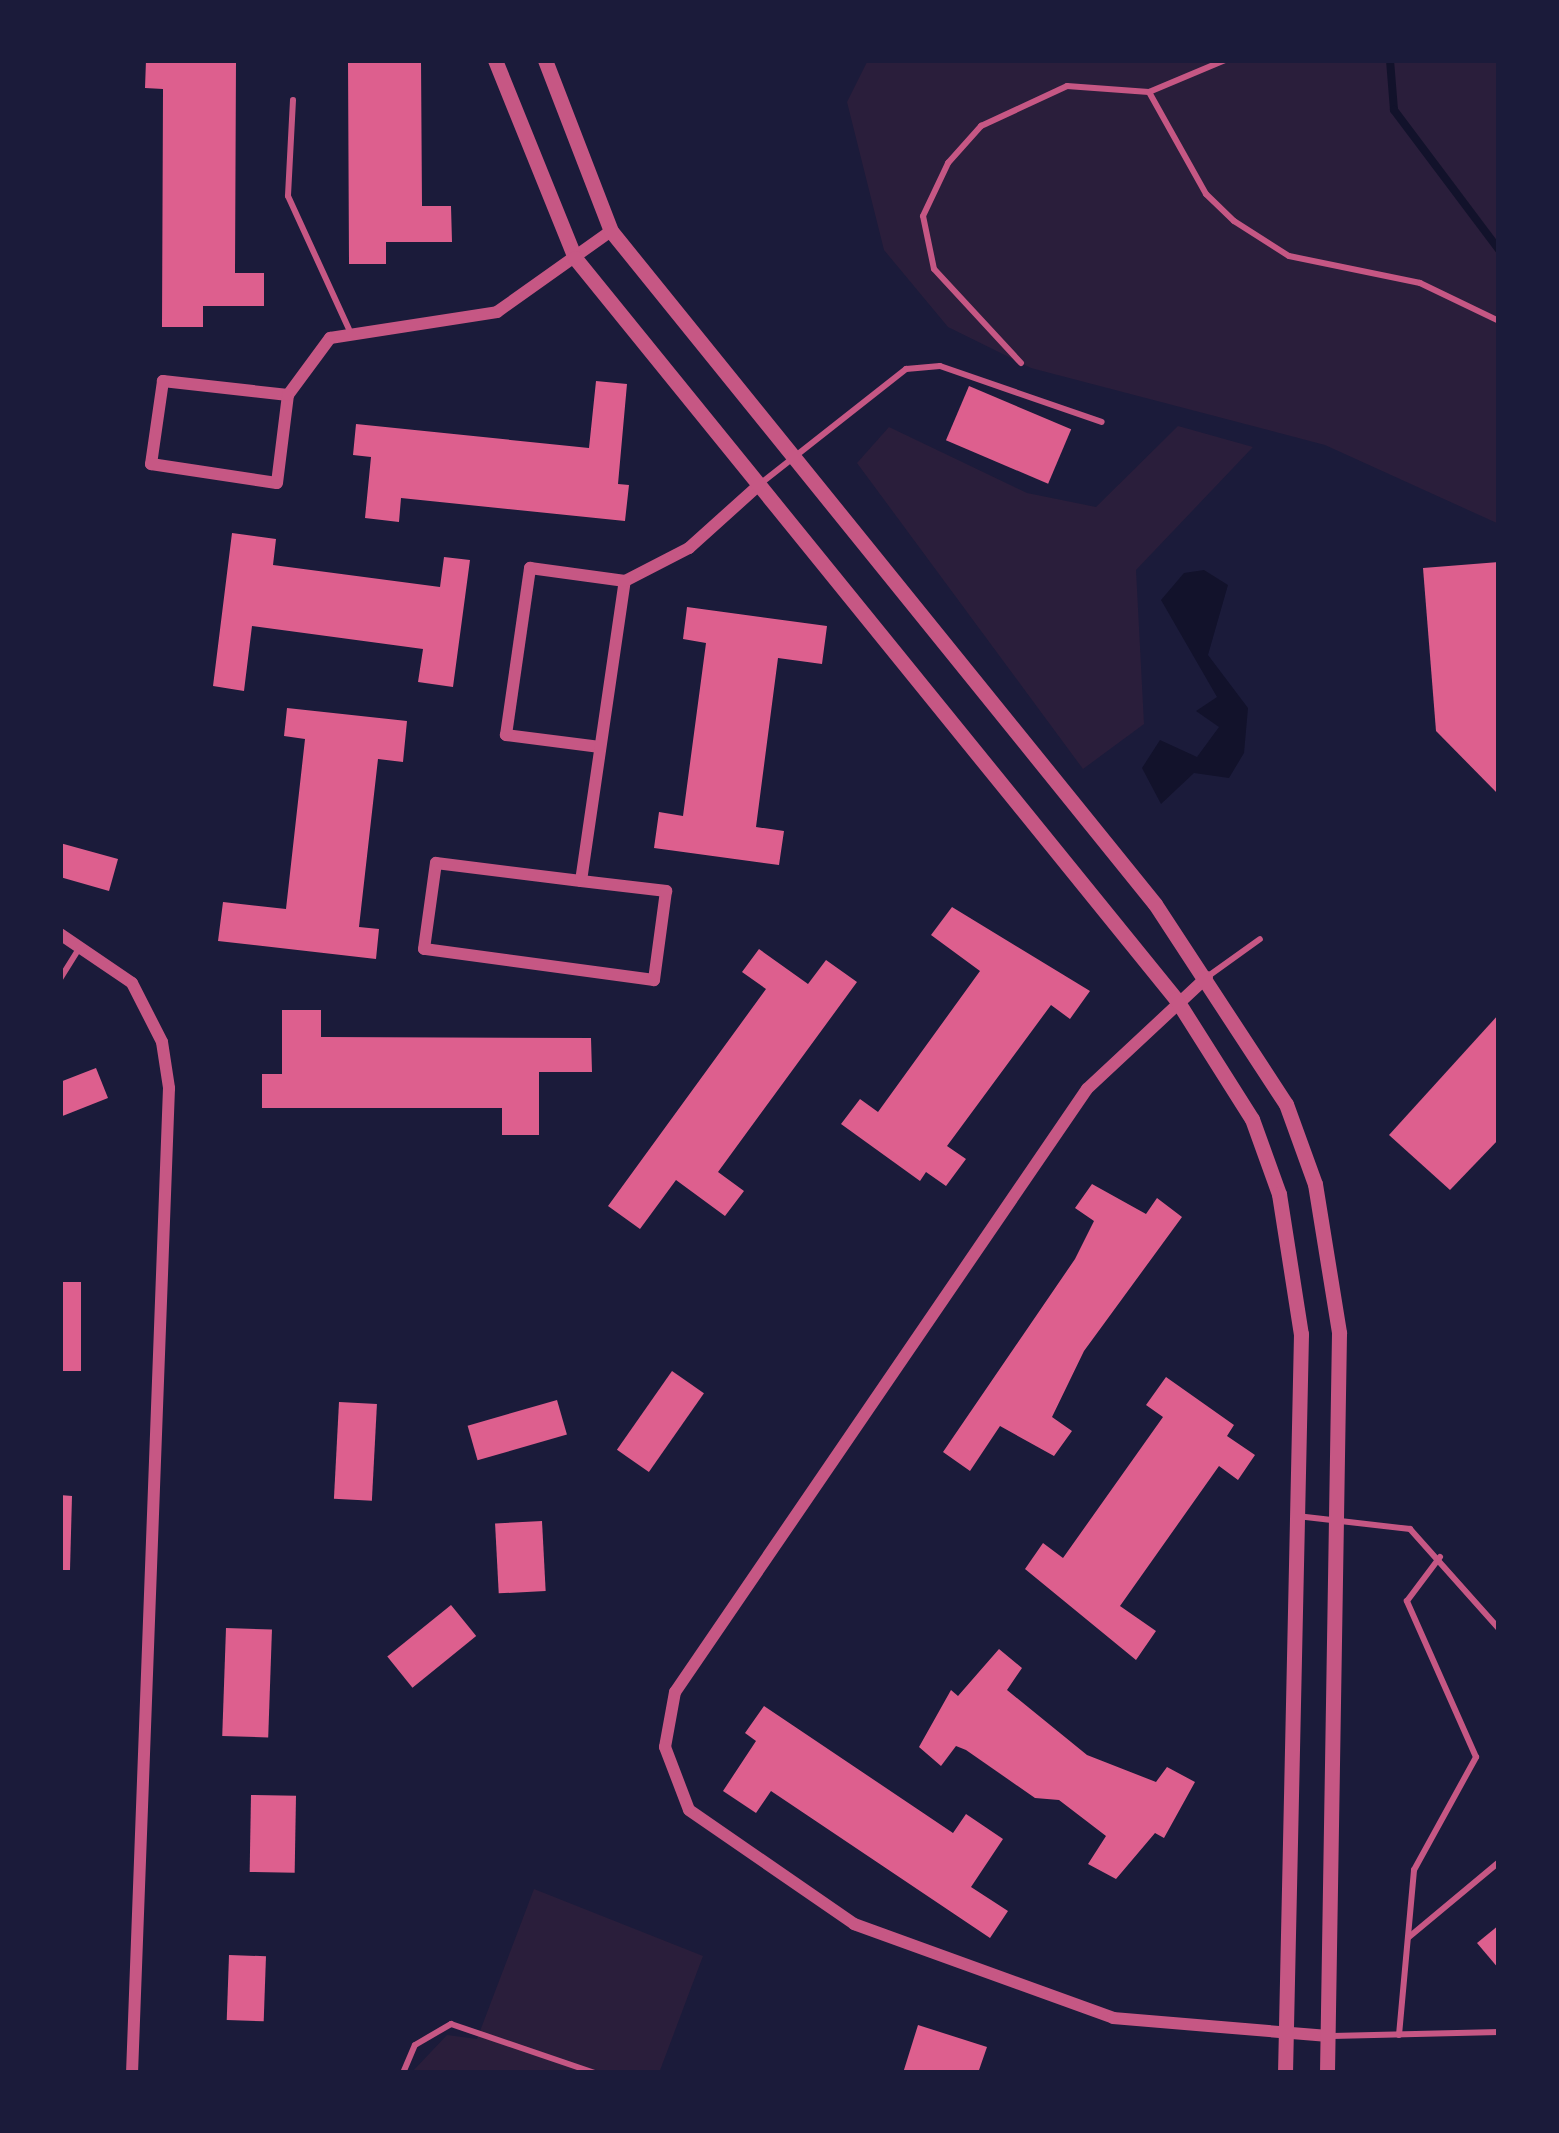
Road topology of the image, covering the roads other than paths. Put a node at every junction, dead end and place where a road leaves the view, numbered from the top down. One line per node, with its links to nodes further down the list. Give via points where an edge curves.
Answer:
1 (495, 60): 7 (street)
2 (545, 60): 6 (street)
3 (1226, 60): 4 (lane)
4 (1150, 92): 8 (lane, via 1206,194 1234,221 1289,256 1420,283); 10 (lane, via 1067,86 981,126 948,163 923,216 934,269)
5 (293, 100): 9 (lane, via 288,196)
6 (611, 231): 7 (street); 13 (street)
7 (574, 258): 9 (street, via 497,312 455,326); 14 (street)
8 (1499, 321)
9 (349, 329): 11 (street)
10 (1021, 363)
11 (288, 394): 11 (street, via 278,483 152,464 163,381)
12 (1102, 422): 13 (lane, via 940,365 905,369)
13 (792, 455): 14 (lane); 21 (street)
14 (759, 485): 15 (street, via 688,548); 23 (street)
15 (625, 581): 16 (street); 16 (street, via 530,568 506,735)
16 (600, 747): 17 (street)
17 (581, 881): 17 (street, via 436,863 424,949 654,980 666,891)
18 (60, 934): 20 (street)
19 (1260, 939): 21 (lane)
20 (82, 944): 22 (lane); 34 (street, via 132,983 162,1042 169,1088)
21 (1207, 977): 23 (street); 25 (street, via 1286,1104 1315,1184 1339,1333)
22 (60, 979)
23 (1176, 999): 24 (street, via 1252,1119 1279,1194 1301,1334); 32 (street, via 1087,1089 675,1692 665,1748 689,1810 854,1924 1113,2018)
24 (1297, 1516): 25 (lane); 32 (street)
25 (1335, 1518): 26 (lane, via 1410,1529); 33 (street)
26 (1440, 1557): 27 (lane); 29 (lane, via 1408,1600 1476,1756 1419,1855)
27 (1499, 1629)
28 (1499, 1862): 29 (lane)
29 (1409, 1937): 31 (lane)
30 (1499, 2032): 31 (lane)
31 (1399, 2035): 33 (lane)
32 (1284, 2036): 33 (street); 37 (street)
33 (1328, 2036): 38 (street)
34 (132, 2073)
35 (403, 2073): 36 (lane, via 415,2045 451,2024)
36 (595, 2073)
37 (1285, 2073)
38 (1327, 2073)

